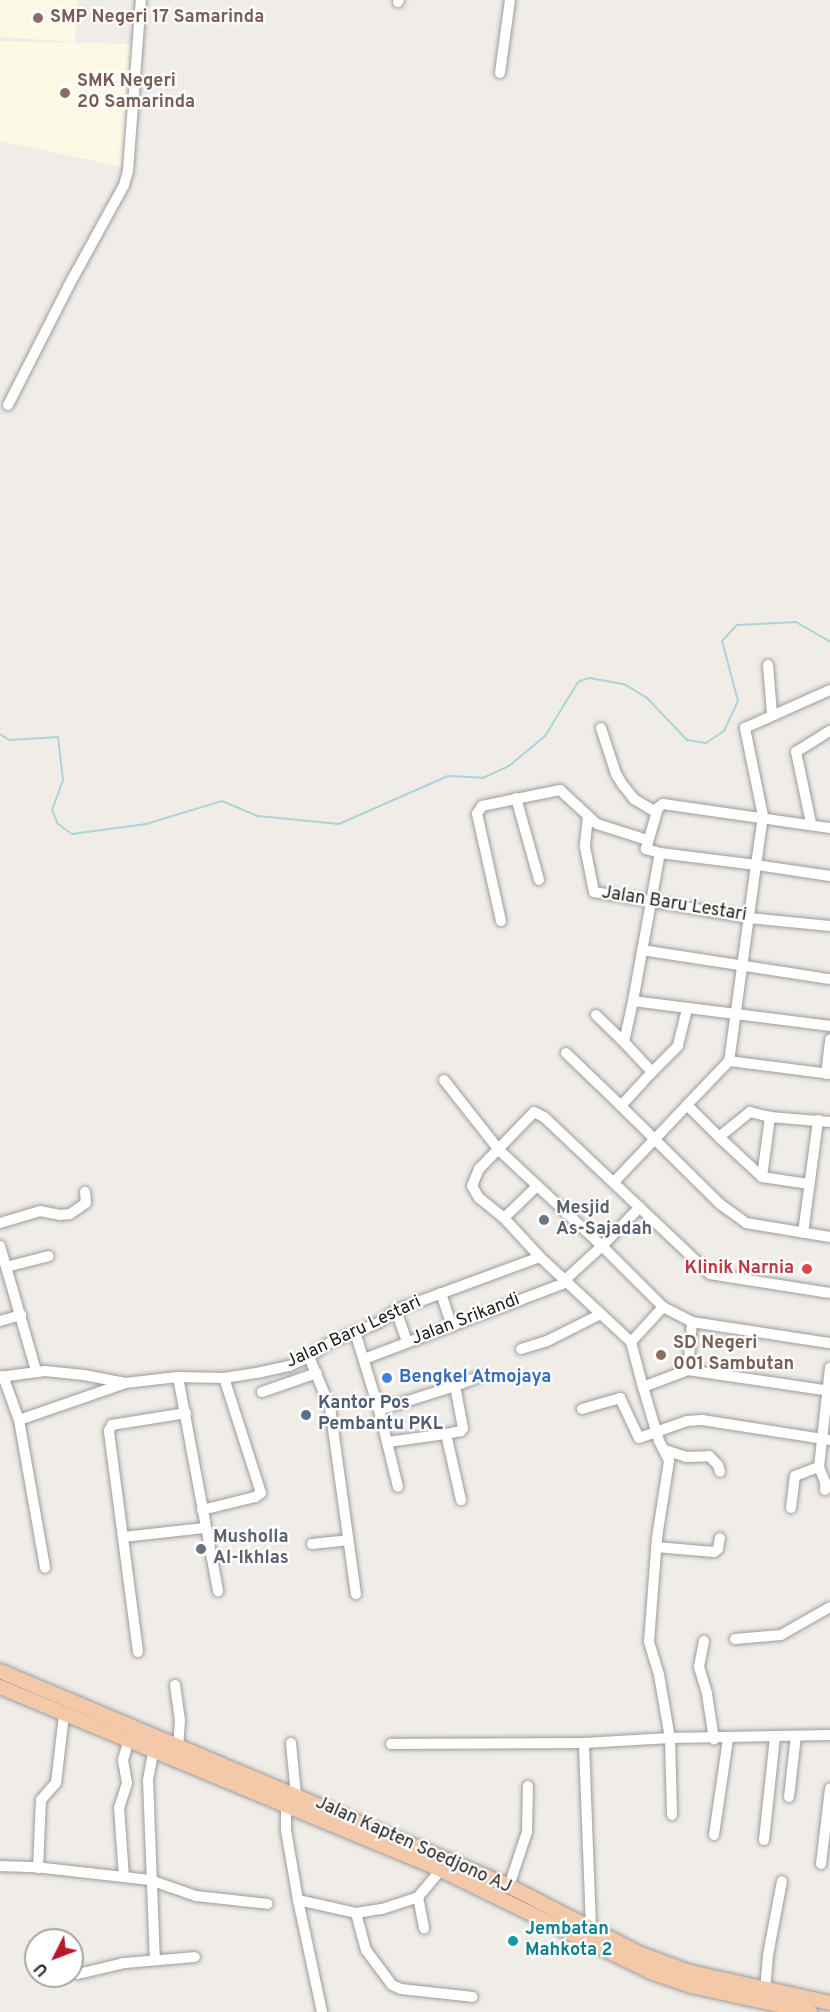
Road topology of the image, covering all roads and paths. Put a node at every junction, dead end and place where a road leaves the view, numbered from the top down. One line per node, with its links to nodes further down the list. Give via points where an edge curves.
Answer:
1 (141, 0): 4 (street, via 124,185)
2 (510, 0): 3 (street)
3 (500, 73)
4 (8, 405)
5 (768, 665): 7 (street)
6 (830, 690): 7 (street)
7 (772, 714): 13 (street, via 745,728)
8 (601, 728): 11 (street, via 623,785 634,799)
9 (830, 731): 14 (street, via 796,752)
10 (516, 798): 12 (street, via 560,790); 20 (street); 23 (street, via 482,806 477,814)
11 (656, 812): 13 (street, via 663,804); 16 (street)
12 (588, 816): 16 (street, via 606,828); 21 (street, Jalan Baru Lestari, via 585,847 592,891)
13 (763, 816): 14 (street); 18 (street)
14 (811, 824): 15 (street)
15 (830, 828)
16 (646, 840): 17 (street, via 646,850)
17 (660, 853): 18 (street); 21 (street)
18 (756, 865): 19 (street); 22 (street)
19 (830, 876)
20 (539, 880)
21 (651, 902): 22 (street, Jalan Baru Lestari); 25 (street)
22 (749, 918): 24 (street, Jalan Baru Lestari); 26 (street)
23 (501, 921)
24 (830, 926)
25 (642, 950): 26 (street); 28 (street)
26 (742, 966): 27 (street); 30 (street)
27 (830, 979)
28 (633, 1001): 29 (street); 34 (street)
29 (687, 1009): 30 (street); 37 (street, via 678,1046)
30 (735, 1015): 32 (street); 36 (street)
31 (596, 1016): 34 (street)
32 (830, 1026)
33 (830, 1039): 38 (street)
34 (624, 1042): 37 (street)
35 (566, 1053): 40 (street)
36 (729, 1061): 38 (street); 41 (street)
37 (652, 1072): 40 (street)
38 (828, 1074)
39 (444, 1080): 47 (street)
40 (621, 1106): 46 (street)
41 (687, 1106): 45 (street); 46 (street)
42 (770, 1117): 43 (street); 45 (street, via 748,1112); 48 (street)
43 (818, 1120): 44 (street); 50 (street)
44 (830, 1122)
45 (719, 1137): 48 (street)
46 (654, 1139): 49 (street); 56 (street, via 739,1219)
47 (499, 1150): 49 (street, via 530,1114 537,1113); 51 (street); 54 (street, via 479,1169 472,1186 479,1198)
48 (762, 1178): 50 (street)
49 (614, 1182): 53 (street)
50 (809, 1184): 56 (street)
51 (537, 1186): 54 (street); 59 (street)
52 (85, 1192): 55 (street, via 86,1203 70,1214 40,1211)
53 (640, 1208): 59 (street); 65 (street, via 710,1274)
54 (504, 1218): 61 (street)
55 (0, 1223)
56 (803, 1233): 57 (street)
57 (830, 1237)
58 (0, 1246): 62 (street)
59 (602, 1246): 63 (street); 66 (street)
60 (49, 1256): 62 (street)
61 (540, 1257): 63 (street); 64 (street, Jalan Baru Lestari)
62 (6, 1267): 69 (street)
63 (567, 1281): 68 (street); 72 (street, Jalan Srikandi)
64 (441, 1293): 67 (street, Jalan Baru Lestari); 72 (street)
65 (830, 1293)
66 (663, 1307): 71 (street); 75 (street)
67 (396, 1310): 73 (street, Jalan Baru Lestari, via 380,1322); 74 (street)
68 (601, 1314): 75 (street); 77 (street, via 556,1337)
69 (21, 1315): 70 (street); 82 (street)
70 (0, 1321)
71 (692, 1322): 76 (street); 81 (street)
72 (452, 1326): 74 (street, Jalan Srikandi)
73 (355, 1332): 78 (street, Jalan Baru Lestari); 79 (street)
74 (407, 1342): 79 (street, Jalan Srikandi)
75 (631, 1342): 90 (street)
76 (830, 1343)
77 (521, 1349)
78 (309, 1357): 83 (street); 87 (street, Jalan Baru Lestari, via 271,1370)
79 (364, 1359): 94 (street)
80 (830, 1368): 91 (street)
81 (688, 1370): 90 (street); 91 (street)
82 (36, 1371): 84 (street, Jalan Baru Lestari); 88 (street, Jalan Baru Lestari)
83 (317, 1372): 92 (street); 112 (street, via 330,1407)
84 (2, 1376): 96 (street)
85 (481, 1376): 89 (street)
86 (178, 1377): 87 (street, Jalan Baru Lestari); 88 (street, Jalan Baru Lestari); 95 (street)
87 (224, 1378): 108 (street, via 261,1493)
88 (125, 1383): 96 (street)
89 (455, 1386): 94 (street); 98 (street, via 463,1428)
90 (643, 1386): 97 (street)
91 (828, 1391): 99 (street)
92 (262, 1392)
93 (582, 1409): 97 (street, via 620,1398 636,1436 640,1438)
94 (379, 1410): 100 (street)
95 (186, 1413): 108 (street); 110 (street, via 110,1426)
96 (19, 1420): 115 (street)
97 (657, 1430): 99 (street, via 702,1420); 101 (street)
98 (446, 1434): 100 (street); 106 (street)
99 (826, 1440): 102 (street)
100 (388, 1442): 104 (street)
101 (665, 1450): 103 (street, via 686,1457 709,1456); 114 (street, via 669,1461)
102 (819, 1467): 105 (street); 107 (street, via 795,1476)
103 (720, 1472)
104 (398, 1487)
105 (825, 1490)
106 (461, 1500)
107 (791, 1508)
108 (202, 1510): 109 (street)
109 (205, 1528): 110 (street); 116 (street)
110 (123, 1537): 121 (street)
111 (720, 1538): 114 (street, via 714,1552)
112 (348, 1540): 113 (street); 117 (street)
113 (312, 1544)
114 (656, 1547): 129 (street, via 649,1642)
115 (45, 1568)
116 (218, 1591)
117 (356, 1594)
118 (830, 1607): 119 (street, via 781,1635)
119 (735, 1639)
120 (704, 1641): 130 (street, via 699,1667)
121 (138, 1652)
122 (0, 1671): 136 (main road, Jalan Kapten Soedjono AJ)
123 (175, 1684): 136 (street, via 180,1720)
124 (0, 1687): 125 (main road, Jalan Kapten Soedjono AJ)
125 (64, 1715): 132 (main road, Jalan Kapten Soedjono AJ); 149 (street, via 56,1783 41,1800)
126 (830, 1735): 127 (street)
127 (796, 1736): 128 (street); 141 (street)
128 (775, 1737): 131 (street); 146 (street)
129 (670, 1738): 130 (street); 134 (street); 144 (street)
130 (714, 1738): 131 (street)
131 (728, 1739): 145 (street)
132 (128, 1742): 137 (main road, Jalan Kapten Soedjono AJ); 151 (street, via 123,1760 127,1783 119,1808)
133 (291, 1743): 140 (street)
134 (584, 1743): 135 (street); 159 (street)
135 (391, 1744)
136 (178, 1748): 140 (main road, Jalan Kapten Soedjono AJ)
137 (153, 1752): 142 (main road, Jalan Kapten Soedjono AJ); 152 (street, via 148,1780)
138 (528, 1786): 154 (street, via 525,1841)
139 (830, 1789): 147 (street)
140 (296, 1795): 143 (main road, Jalan Kapten Soedjono AJ)
141 (789, 1797)
142 (286, 1806): 143 (main road, Jalan Kapten Soedjono AJ); 156 (street, via 286,1830)
143 (309, 1808): 150 (main road, Jalan Kapten Soedjono AJ); 154 (main road, Jalan Kapten Soedjono AJ)
144 (672, 1815)
145 (714, 1835)
146 (764, 1839)
147 (821, 1864)
148 (0, 1866): 149 (street)
149 (38, 1868): 151 (street)
150 (441, 1870): 155 (street); 165 (main road, Jalan Kapten Soedjono AJ, via 653,1973 691,1986)
151 (124, 1877): 152 (street)
152 (150, 1880): 157 (street, via 196,1896); 162 (street)
153 (782, 1881): 165 (street, via 768,1955)
154 (509, 1886): 159 (main road, Jalan Kapten Soedjono AJ)
155 (418, 1897): 158 (street); 160 (street)
156 (298, 1900): 158 (street); 168 (street)
157 (268, 1904)
158 (356, 1913): 164 (street, via 366,1950 392,1985)
159 (591, 1927): 165 (main road, Jalan Kapten Soedjono AJ, via 641,1954)
160 (424, 1928)
161 (195, 1957): 162 (street)
162 (155, 1959): 163 (street)
163 (84, 1973)
164 (473, 1997)
165 (767, 2002): 167 (main road, Jalan Kapten Soedjono AJ)
166 (830, 2003): 167 (main road, Jalan Kapten Soedjono AJ)
167 (801, 2006)
168 (322, 2012)

